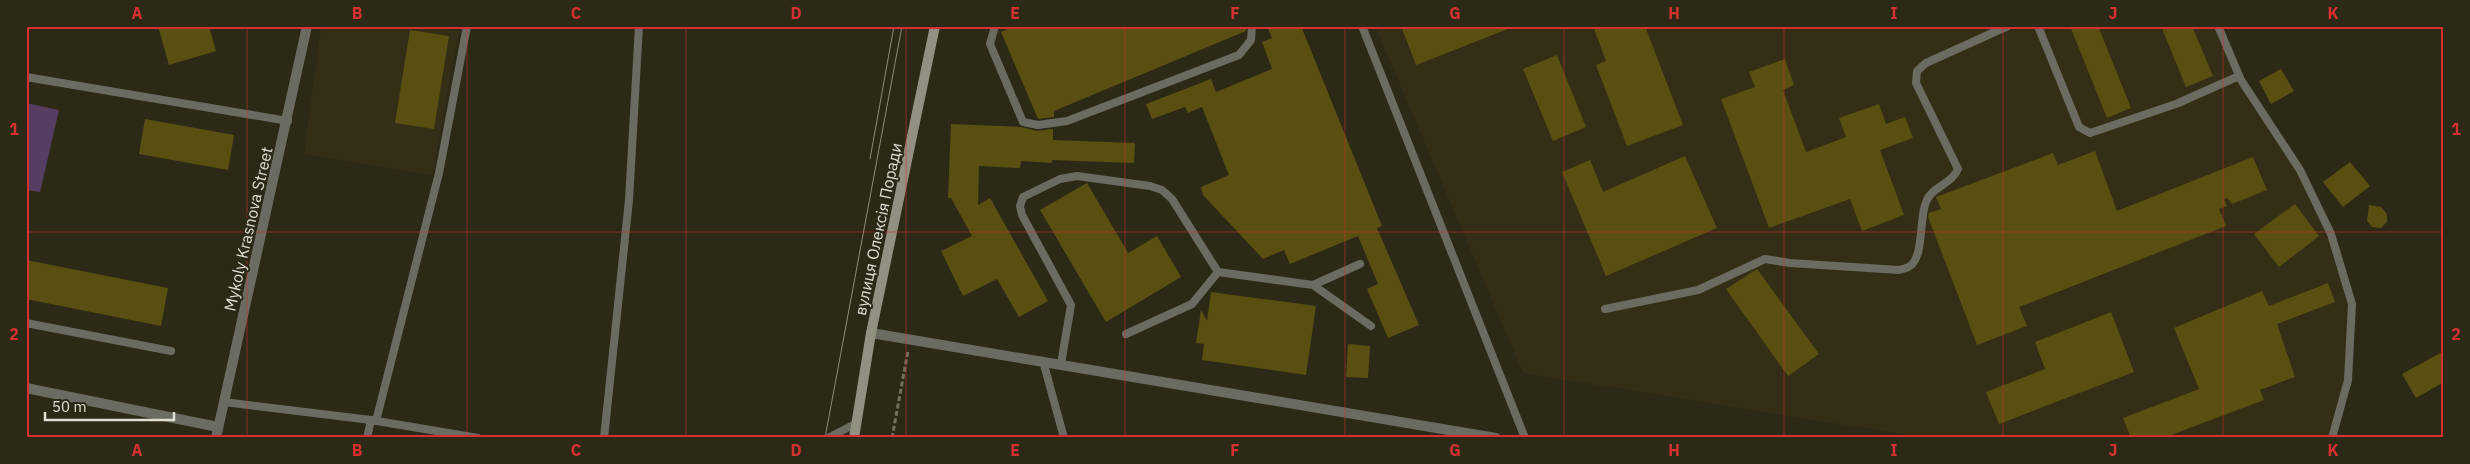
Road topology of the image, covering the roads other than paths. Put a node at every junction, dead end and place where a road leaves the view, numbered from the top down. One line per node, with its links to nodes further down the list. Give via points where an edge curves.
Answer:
1 (307, 26): 13 (street, Mykoly Krasnova Street)
2 (467, 26): 27 (lane, via 439,173)
3 (639, 26): 32 (lane, via 629,200)
4 (935, 26): 20 (main road, вулиця Олексія Поради)
5 (995, 26): 6 (lane, via 990,44 1023,122 1038,125 1068,121 1239,55 1251,40)
6 (1252, 26)
7 (1362, 26): 37 (lane)
8 (2008, 26): 17 (lane, via 1926,63 1917,71 1916,83 1958,169 1954,178 1933,191 1926,202 1917,258 1910,267 1899,270 1790,263 1765,258 1698,290)
9 (2038, 26): 11 (lane, via 2079,127 2090,134 2176,104)
10 (2218, 26): 11 (lane)
11 (2239, 76): 38 (lane, via 2300,170 2331,234 2352,304 2348,380)
12 (26, 77): 13 (lane)
13 (288, 121): 26 (street, Mykoly Krasnova Street)
14 (1360, 264): 16 (lane)
15 (1218, 272): 16 (lane); 21 (lane, via 1192,304); 24 (lane, via 1172,199 1162,190 1077,176 1060,179 1023,197 1022,215 1071,305)
16 (1313, 285): 19 (lane)
17 (1605, 309)
18 (26, 323): 22 (lane)
19 (1371, 326)
20 (871, 333): 23 (street); 28 (main road, вулиця Олексія Поради)
21 (1126, 334)
22 (172, 351)
23 (1043, 361): 24 (street); 35 (lane)
24 (1062, 364): 36 (street)
25 (26, 388): 29 (street)
26 (224, 402): 27 (lane); 29 (street, Mykoly Krasnova Street)
27 (374, 421): 30 (lane); 31 (lane)
28 (857, 423): 33 (lane); 34 (main road, вулиця Олексія Поради)
29 (217, 432)
30 (367, 438)
31 (478, 438)
32 (604, 438)
33 (828, 438)
34 (854, 438)
35 (1064, 438)
36 (1496, 438)
37 (1525, 438)
38 (2332, 438)

